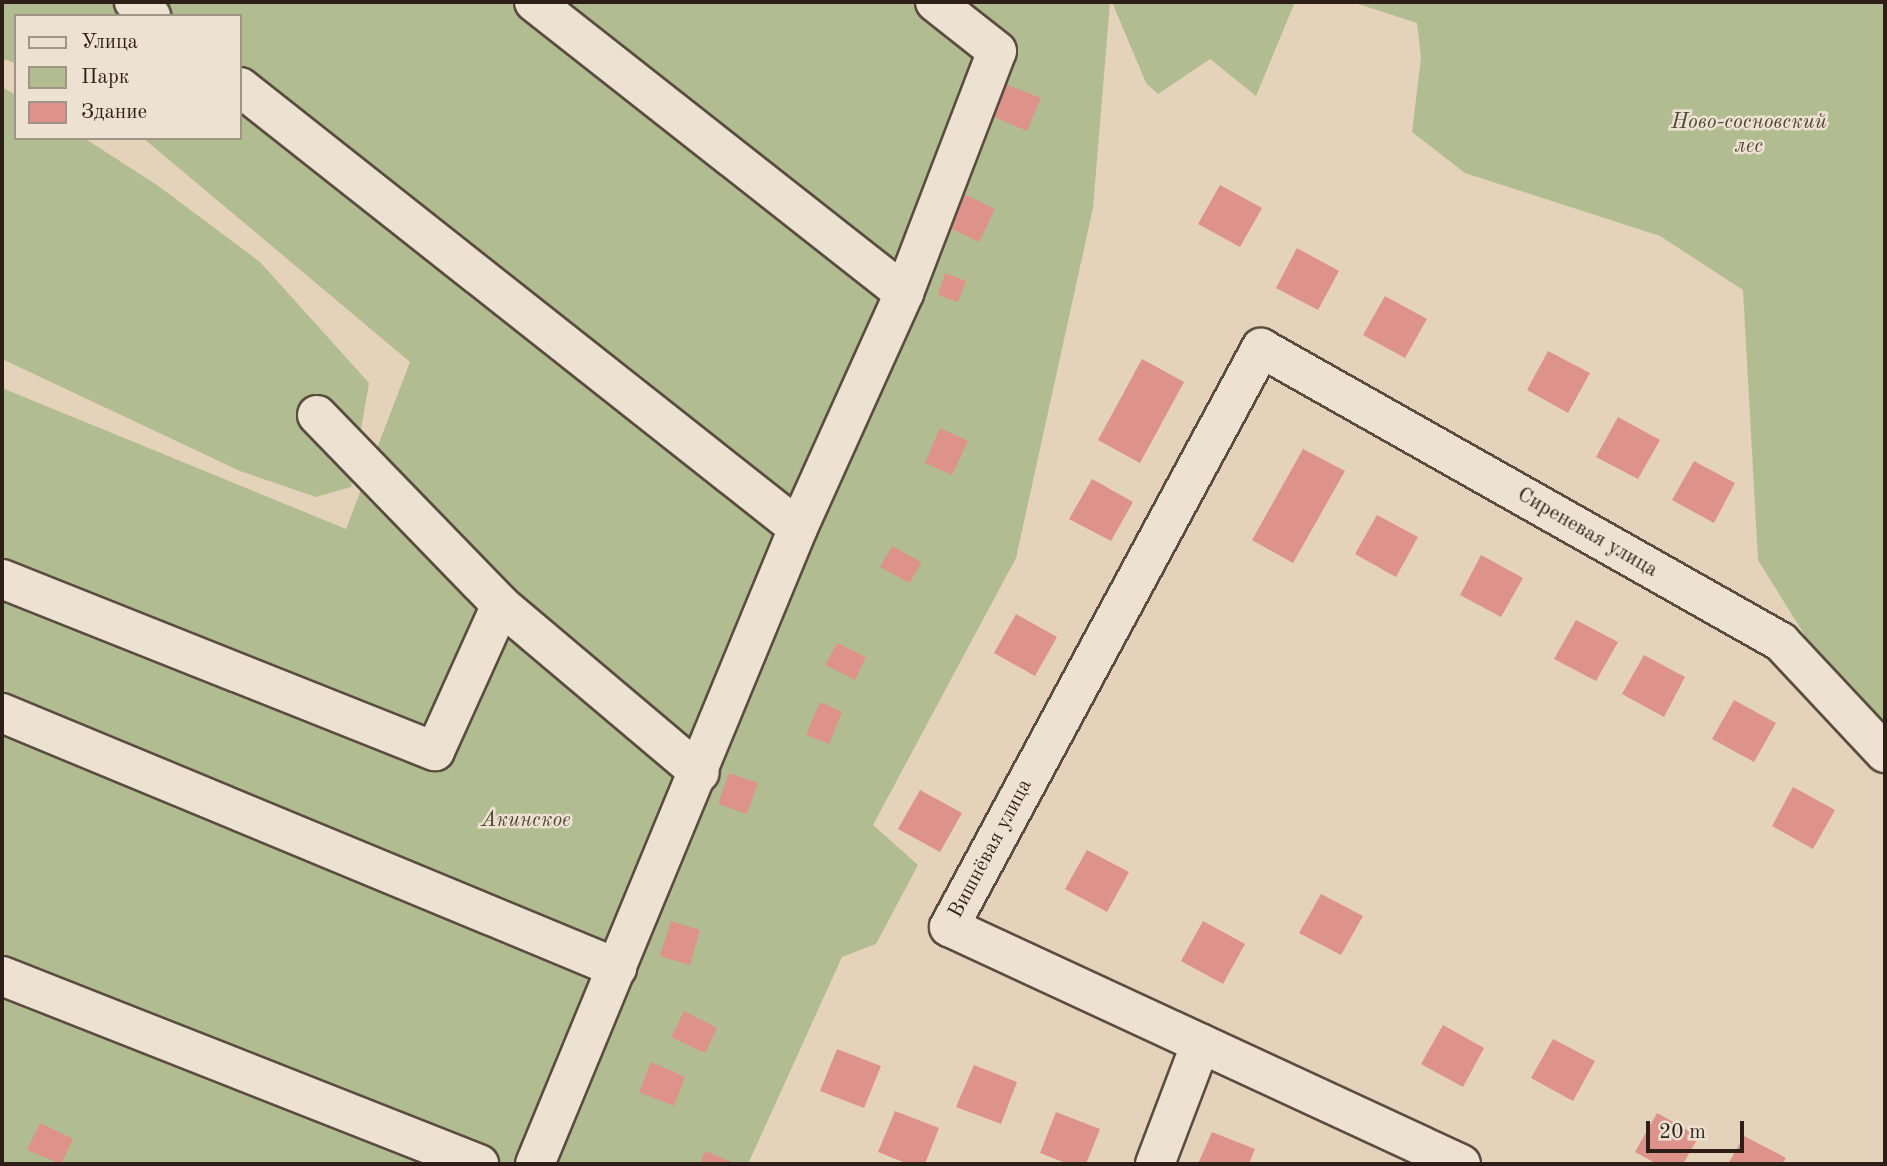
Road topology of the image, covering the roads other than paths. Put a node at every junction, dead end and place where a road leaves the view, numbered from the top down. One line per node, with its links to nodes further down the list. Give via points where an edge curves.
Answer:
1 (134, 2): 4 (street)
2 (534, 2): 6 (street)
3 (936, 2): 6 (street, via 997,51)
4 (149, 14)
5 (242, 89): 9 (street)
6 (904, 293): 9 (street)
7 (1261, 348): 13 (street, Сиреневая улица, via 1781,642); 17 (street, Вишнёвая улица, via 949,927)
8 (317, 415): 11 (street)
9 (798, 528): 14 (street)
10 (2, 579): 11 (street, via 435,751)
11 (501, 605): 14 (street)
12 (2, 713): 15 (street)
13 (1885, 753)
14 (700, 773): 15 (street)
15 (617, 968): 19 (street)
16 (2, 976): 18 (street)
17 (1201, 1043): 20 (street); 21 (street, Вишнёвая улица)
18 (479, 1164)
19 (535, 1164)
20 (1156, 1164)
21 (1461, 1164)

